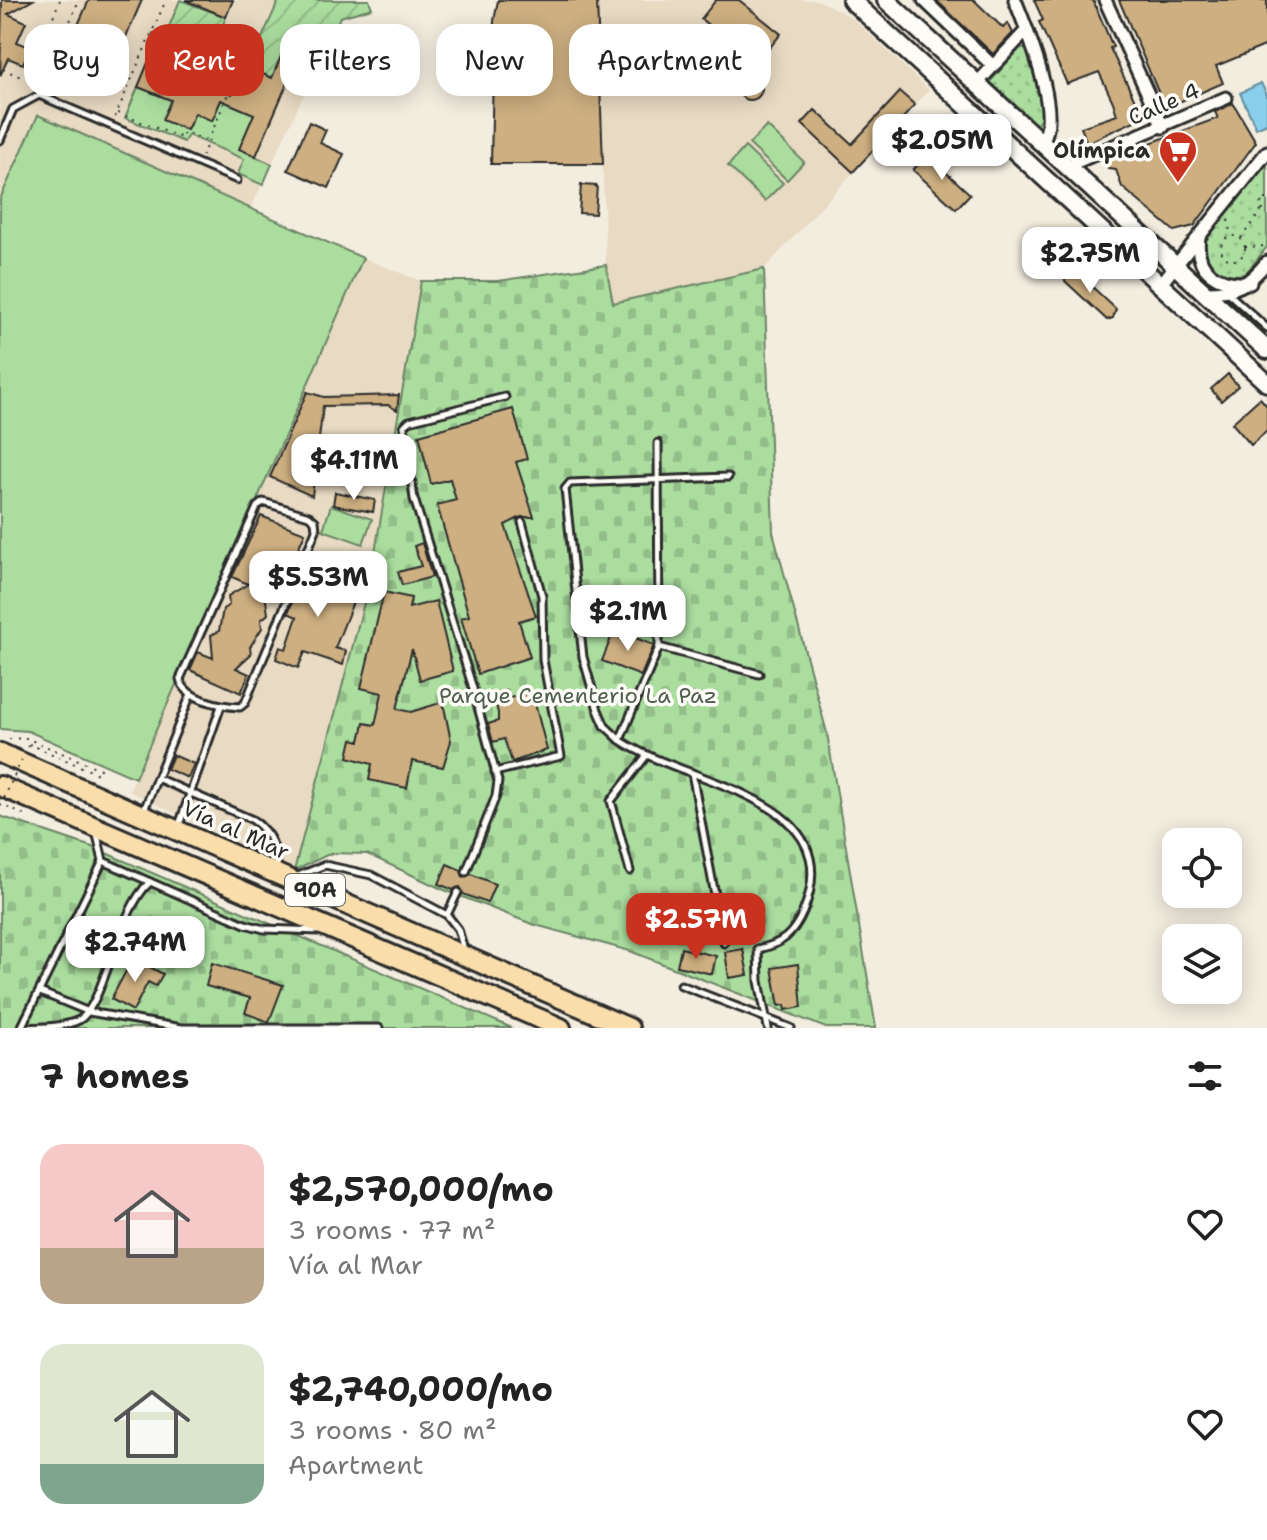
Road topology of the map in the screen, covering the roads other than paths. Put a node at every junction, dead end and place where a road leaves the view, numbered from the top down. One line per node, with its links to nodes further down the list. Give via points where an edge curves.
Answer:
1 (851, 0): 22 (main road)
2 (886, 0): 17 (main road)
3 (893, 0): 17 (street)
4 (924, 0): 8 (street)
5 (1015, 0): 7 (street)
6 (1105, 0): 11 (street)
7 (1027, 30): 8 (street); 12 (street, via 1051,121)
8 (993, 66): 9 (street)
9 (981, 79)
10 (1226, 98): 11 (street, Calle 4)
11 (1163, 127): 15 (street, Calle 4)
12 (1045, 136)
13 (0, 140): 16 (lane, via 13,109 39,95)
14 (1267, 152): 18 (street)
15 (1074, 163)
16 (237, 180)
17 (1130, 225): 20 (main road)
18 (1199, 237): 20 (street); 21 (street, via 1201,263 1211,276)
19 (1267, 262): 21 (street)
20 (1176, 267): 22 (street); 23 (main road)
21 (1250, 283): 24 (street)
22 (1160, 285): 25 (main road)
23 (1206, 292): 24 (street); 25 (main road); 27 (main road)
24 (1227, 292): 26 (lane)
25 (1188, 310): 28 (main road)
26 (1267, 328)
27 (1267, 350)
28 (1267, 383)
29 (505, 397): 41 (lane, via 404,426 414,499)
30 (658, 443): 32 (lane)
31 (728, 477): 32 (lane)
32 (657, 480): 34 (lane); 38 (lane, via 570,483 564,499 583,657 605,726)
33 (522, 522): 41 (lane, via 542,596 543,660 561,756)
34 (659, 647): 35 (lane); 38 (lane)
35 (759, 674)
36 (191, 693): 37 (lane); 37 (lane, via 180,679 257,507 271,503 309,516 316,530 245,703); 43 (lane)
37 (221, 706): 45 (lane)
38 (620, 740): 40 (lane)
39 (0, 753): 46 (highway, Vía al Mar / 90A)
40 (647, 755): 42 (lane); 50 (lane, via 611,801)
41 (495, 772): 51 (lane, via 496,796)
42 (692, 773): 57 (lane); 62 (lane, via 773,808 793,827 806,851 811,887 796,928 785,941 758,949)
43 (159, 779): 45 (lane); 46 (lane)
44 (2, 792): 47 (highway, 90A)
45 (191, 793): 48 (lane); 52 (lane, via 267,830)
46 (142, 815): 48 (highway, Vía al Mar / 90A)
47 (95, 827): 49 (lane); 56 (highway, 90A)
48 (177, 830): 52 (highway, Vía al Mar / 90A)
49 (103, 861): 53 (lane); 60 (lane)
50 (630, 871)
51 (466, 872)
52 (284, 877): 55 (lane, via 325,865 355,869); 58 (highway, Vía al Mar / 90A)
53 (150, 882): 56 (lane, via 264,929); 61 (lane, via 133,900)
54 (458, 892): 55 (lane)
55 (447, 915): 58 (lane, via 458,929)
56 (341, 933): 65 (highway, 90A)
57 (724, 943)
58 (466, 956): 66 (highway, Vía al Mar / 90A)
59 (681, 985): 62 (lane)
60 (40, 992): 61 (lane); 63 (lane)
61 (89, 1012): 63 (lane, via 65,1025); 64 (lane, via 182,1028)
62 (766, 1018): 67 (lane); 68 (lane)
63 (22, 1028)
64 (379, 1028)
65 (561, 1028)
66 (629, 1028)
67 (768, 1028)
68 (791, 1028)

